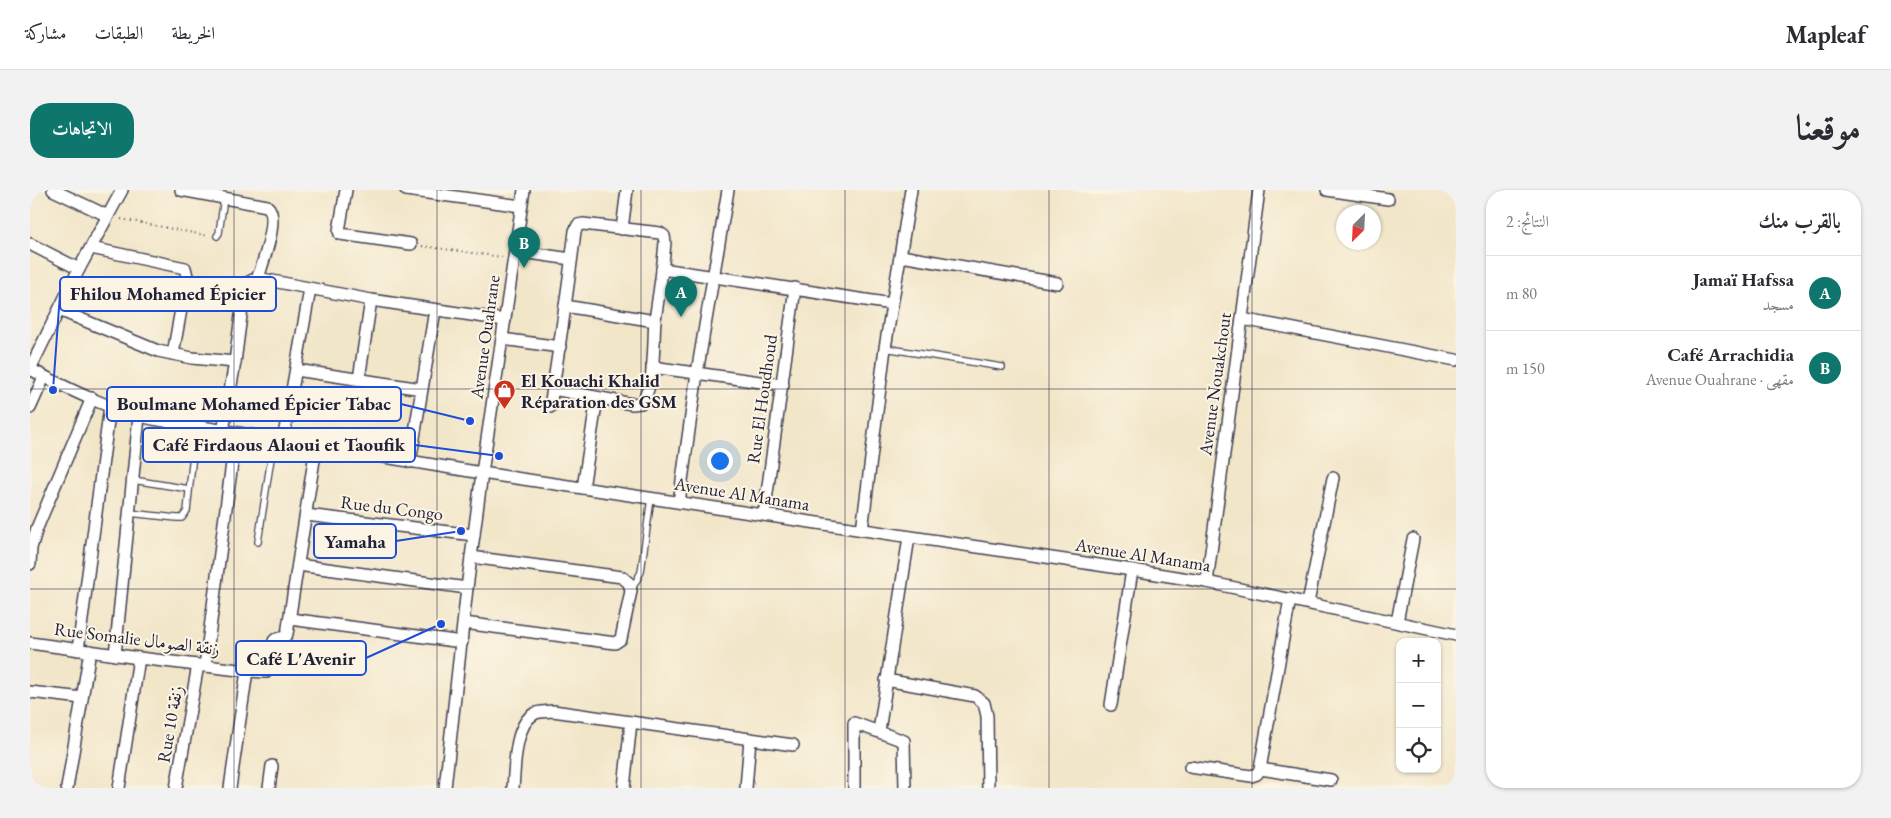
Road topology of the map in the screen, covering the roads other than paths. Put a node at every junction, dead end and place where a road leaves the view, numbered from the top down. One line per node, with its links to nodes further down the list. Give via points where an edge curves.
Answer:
1 (53, 190): 16 (street)
2 (122, 190): 16 (street)
3 (181, 190): 13 (street)
4 (346, 190): 20 (street, via 340,234)
5 (406, 190): 12 (street)
6 (524, 190): 15 (street, Avenue Ouahrane)
7 (627, 190): 17 (street)
8 (728, 190): 27 (street)
9 (910, 190): 23 (street)
10 (1259, 190): 37 (street, Avenue Nouakchout)
11 (1327, 190): 14 (street)
12 (444, 192): 15 (street)
13 (224, 198): 18 (lane); 28 (street, via 272,209 273,224)
14 (1388, 199)
15 (521, 206): 22 (street, Avenue Ouahrane)
16 (108, 216): 21 (street)
17 (622, 229): 24 (street, via 578,226); 26 (street, via 664,236)
18 (216, 236)
19 (30, 244): 25 (street)
20 (411, 244)
21 (91, 248): 25 (street); 43 (street, via 185,268 187,276)
22 (514, 255): 24 (street); 38 (street, Avenue Ouahrane)
23 (901, 256): 29 (street); 33 (street)
24 (571, 259): 34 (street)
25 (78, 269): 35 (street)
26 (662, 269): 27 (street); 39 (street)
27 (713, 276): 30 (street); 50 (street)
28 (257, 278): 31 (street); 45 (street, via 247,283)
29 (1057, 283)
30 (795, 288): 33 (street); 53 (street, Rue El Houdhoud)
31 (310, 289): 32 (street); 49 (street)
32 (371, 300): 36 (street); 52 (street)
33 (892, 304): 42 (street)
34 (565, 306): 39 (street); 41 (street)
35 (59, 310): 43 (street); 48 (street)
36 (435, 310): 38 (street); 54 (street)
37 (1242, 319): 44 (street); 87 (street, Avenue Nouakchout)
38 (505, 320): 40 (street, Avenue Ouahrane)
39 (655, 321): 46 (street)
40 (502, 339): 41 (street); 68 (street, Avenue Ouahrane)
41 (560, 347): 55 (street)
42 (886, 348): 47 (lane); 78 (street)
43 (173, 354): 45 (street)
44 (1456, 360)
45 (235, 362): 63 (street)
46 (652, 367): 50 (street); 57 (street, via 647,396 641,403)
47 (1002, 367)
48 (30, 369): 51 (street, Avenue Al Manama)
49 (296, 370): 52 (street); 65 (street)
50 (697, 373): 53 (street); 74 (street)
51 (44, 376): 56 (street, Avenue Al Manama); 60 (street)
52 (359, 379): 54 (street)
53 (782, 385): 77 (street, Rue El Houdhoud)
54 (422, 389): 67 (street)
55 (552, 389): 57 (street); 59 (street)
56 (92, 398): 58 (street, Avenue Al Manama); 84 (street, via 37,528)
57 (597, 398): 71 (street)
58 (110, 406): 61 (street, Avenue Al Manama); 99 (street)
59 (550, 407)
60 (30, 408)
61 (139, 416): 62 (street, Avenue Al Manama); 70 (street)
62 (196, 426): 63 (street, Avenue Al Manama); 72 (lane)
63 (223, 431): 64 (street, Avenue Al Manama)
64 (236, 433): 65 (street, Avenue Al Manama); 103 (street, Rue 10 زنقة)
65 (279, 440): 66 (street, Avenue Al Manama); 82 (lane)
66 (316, 447): 67 (street, Avenue Al Manama); 76 (street)
67 (410, 462): 68 (street, Avenue Al Manama)
68 (482, 473): 71 (street, Avenue Al Manama); 79 (street, Avenue Ouahrane)
69 (1333, 478): 91 (street)
70 (133, 480): 72 (lane); 75 (street)
71 (583, 488): 73 (street, Avenue Al Manama)
72 (189, 489): 75 (lane, via 187,510 182,518)
73 (651, 498): 74 (street, Avenue Al Manama); 89 (lane, via 641,572)
74 (679, 502): 77 (street, Avenue Al Manama)
75 (129, 513): 101 (street)
76 (306, 515): 79 (street, Rue du Congo); 85 (street)
77 (764, 515): 78 (street, Avenue Al Manama)
78 (862, 530): 80 (street, Avenue Al Manama)
79 (474, 535): 83 (street, Avenue Ouahrane)
80 (909, 536): 86 (street, Avenue Al Manama); 105 (street)
81 (1413, 539): 93 (street)
82 (258, 542)
83 (471, 557): 88 (street, Avenue Ouahrane); 89 (street, via 622,577 630,583)
84 (30, 564)
85 (298, 565): 88 (street); 92 (street)
86 (1132, 570): 87 (street, Avenue Al Manama); 108 (street)
87 (1206, 582): 90 (street, Avenue Al Manama)
88 (467, 588): 94 (street, Avenue Ouahrane)
89 (631, 591): 94 (street, via 621,639 615,643)
90 (1290, 599): 91 (street, Avenue Al Manama); 115 (street)
91 (1308, 603): 93 (street, Avenue Al Manama)
92 (290, 619): 97 (street); 104 (street, Rue Somalie زنقة الصومال, via 286,636 274,641 266,672)
93 (1397, 622): 96 (street, Avenue Al Manama)
94 (464, 623): 97 (street, Avenue Ouahrane)
95 (1456, 635): 96 (street, Avenue Al Manama)
96 (1436, 636)
97 (462, 642): 122 (street, Avenue Ouahrane)
98 (30, 643): 99 (street, Rue Somalie زنقة الصومال)
99 (78, 650): 100 (street, Rue Somalie زنقة الصومال)
100 (90, 652): 101 (street, Rue Somalie زنقة الصومال); 107 (street)
101 (115, 655): 102 (street, Rue Somalie زنقة الصومال)
102 (139, 658): 103 (street, Rue Somalie زنقة الصومال); 118 (street)
103 (202, 666): 104 (street, Rue Somalie زنقة الصومال); 119 (street, Rue 10 زنقة)
104 (248, 672): 120 (street)
105 (886, 680): 110 (street); 128 (street, via 975,696 984,703)
106 (30, 692): 107 (street)
107 (82, 698): 117 (street)
108 (1111, 705)
109 (631, 722): 111 (street); 123 (street, via 553,711 535,713 525,720 521,730); 124 (street)
110 (879, 731): 126 (street, via 854,722); 127 (street, via 904,741)
111 (750, 738): 112 (street); 125 (street)
112 (793, 745)
113 (272, 766): 121 (street)
114 (1190, 767): 115 (street, via 1251,776)
115 (1260, 768): 116 (street)
116 (1330, 780)
117 (67, 788)
118 (119, 788)
119 (176, 788)
120 (230, 788)
121 (269, 788)
122 (445, 788)
123 (513, 788)
124 (624, 788)
125 (746, 788)
126 (854, 788)
127 (905, 788)
128 (988, 788)

